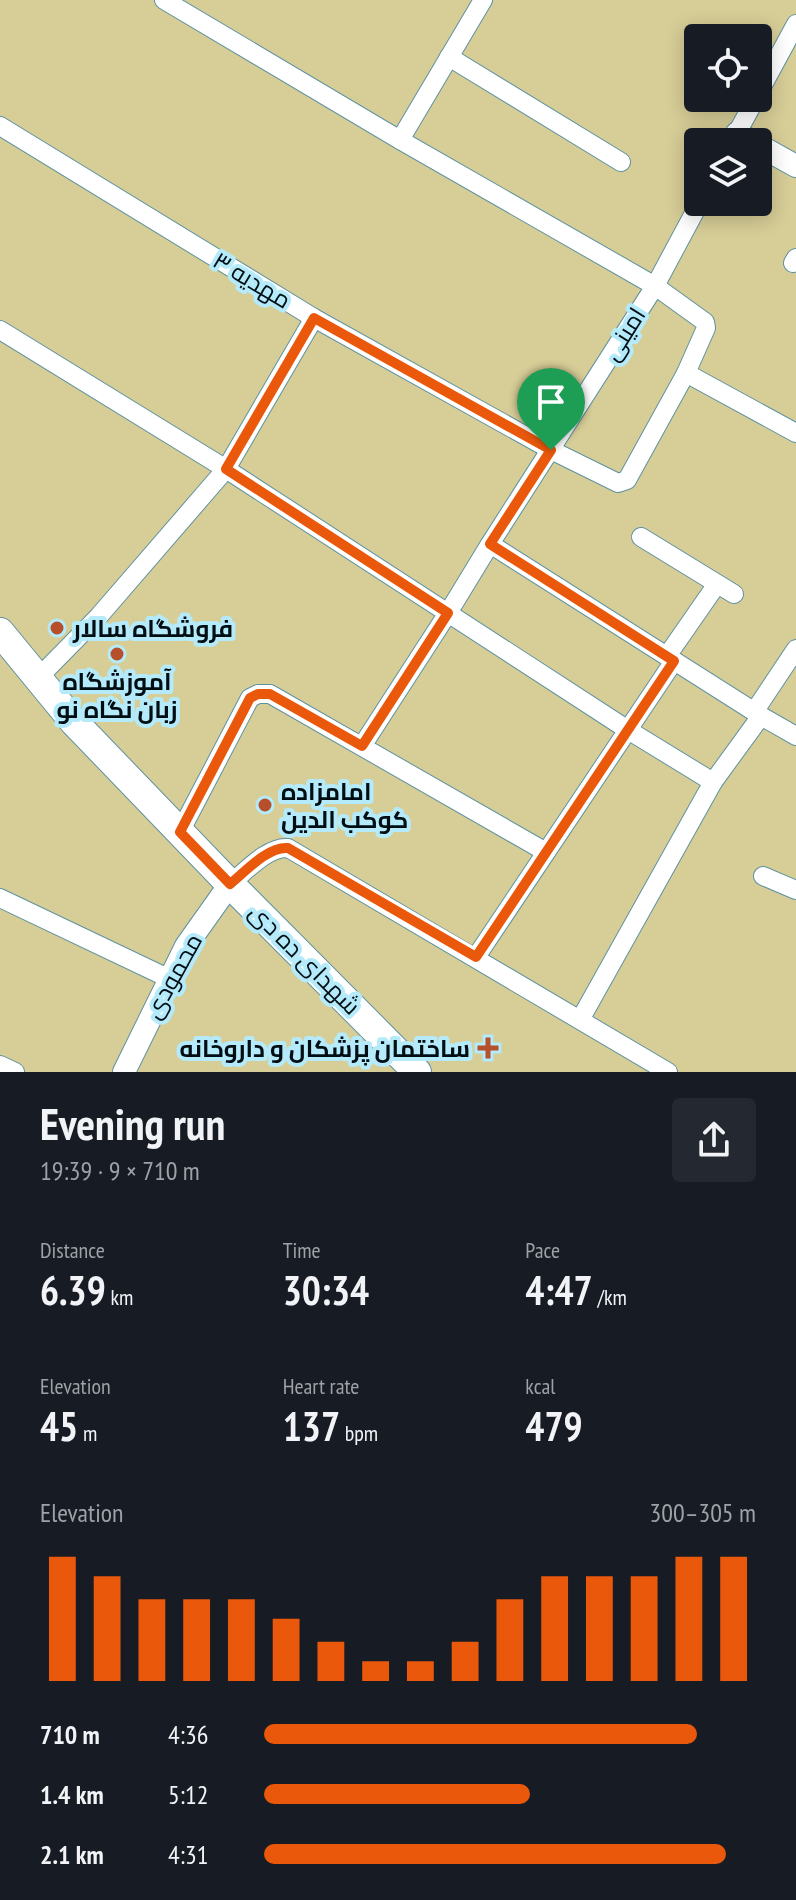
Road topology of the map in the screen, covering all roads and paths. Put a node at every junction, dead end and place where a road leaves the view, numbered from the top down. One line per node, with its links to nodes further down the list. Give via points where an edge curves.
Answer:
1 (164, 0): 7 (street)
2 (483, 0): 4 (street)
3 (796, 24): 5 (street)
4 (449, 57): 7 (street); 9 (street)
5 (772, 68)
6 (0, 126): 13 (street, مهدیه ۳)
7 (400, 140): 12 (street)
8 (772, 154): 10 (street)
9 (621, 162)
10 (796, 166)
11 (692, 216): 12 (street, امینی)
12 (655, 286): 15 (street, مهدیه ۳, via 705,322); 17 (street, امینی)
13 (314, 318): 17 (street, مهدیه ۳); 18 (street)
14 (0, 330): 18 (street)
15 (686, 373): 16 (street); 17 (street, مهدیه ۳, via 627,480 618,483)
16 (796, 433)
17 (551, 450): 20 (street, امینی)
18 (226, 469): 23 (street); 27 (street)
19 (641, 537): 21 (street)
20 (490, 544): 23 (street, امینی); 26 (street)
21 (717, 584): 22 (street); 26 (street)
22 (734, 594)
23 (448, 613): 29 (street); 31 (street, امینی)
24 (0, 632): 27 (main road, شهدای ده دی)
25 (796, 649): 28 (street)
26 (670, 659): 28 (street); 29 (street)
27 (39, 677): 33 (main road, شهدای ده دی, via 74,722)
28 (757, 714): 30 (street); 32 (street)
29 (628, 730): 32 (street); 34 (street)
30 (796, 736)
31 (362, 746): 33 (street, via 270,694 258,694 250,698); 34 (street)
32 (713, 782): 41 (street)
33 (180, 832): 36 (main road, شهدای ده دی)
34 (546, 852): 39 (street)
35 (763, 876): 37 (street)
36 (230, 884): 39 (street, via 272,850 288,848); 40 (street, محمودی, via 186,946); 45 (main road, شهدای ده دی)
37 (796, 890)
38 (0, 898): 40 (street)
39 (476, 957): 41 (street)
40 (170, 979): 44 (street, محمودی)
41 (580, 1020): 46 (street)
42 (0, 1065): 43 (street)
43 (15, 1072)
44 (124, 1072)
45 (417, 1072)
46 (668, 1072)

